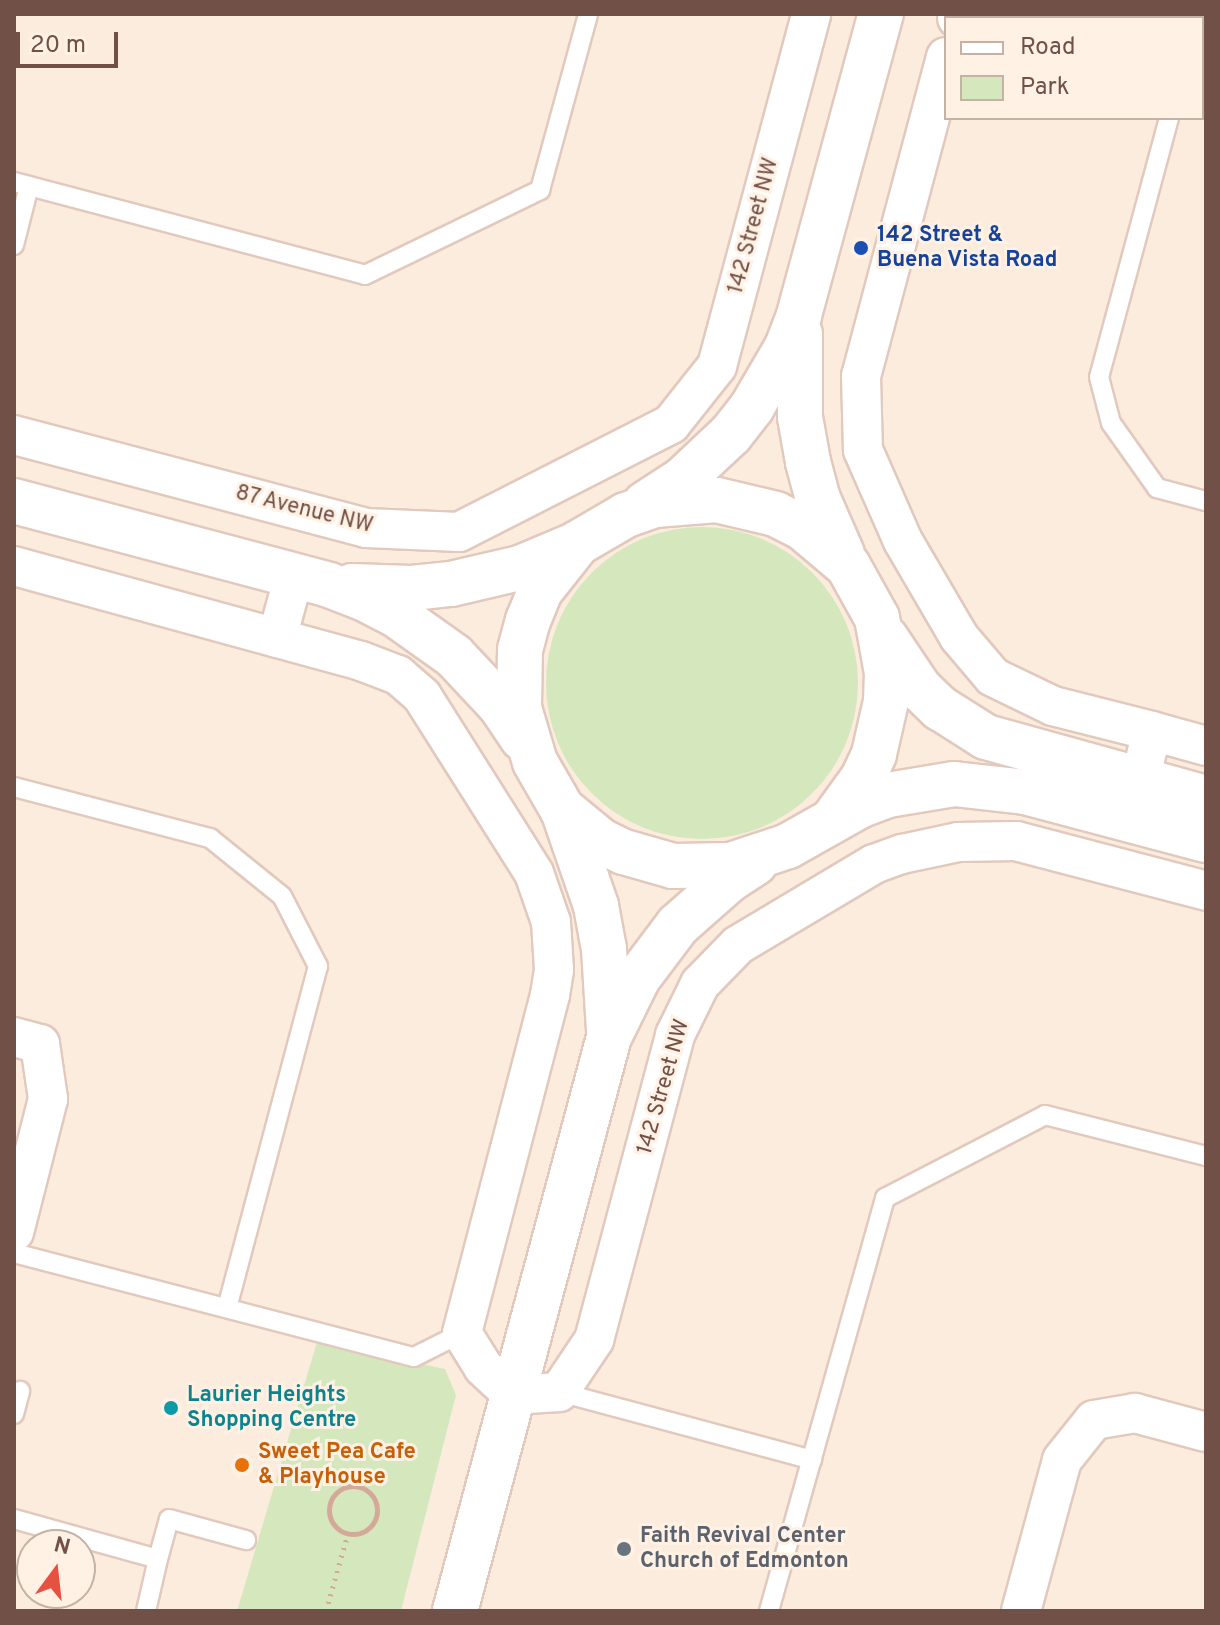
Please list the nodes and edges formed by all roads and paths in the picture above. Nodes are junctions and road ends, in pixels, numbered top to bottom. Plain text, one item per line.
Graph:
1 (588, 14) edge
2 (811, 14) edge
3 (881, 14) edge
4 (944, 65) edge
5 (1168, 120) edge
6 (22, 184) edge
7 (14, 245) edge
8 (808, 280) junction
9 (671, 424) joint
10 (14, 435) edge
11 (14, 501) edge
12 (1206, 501) edge
13 (626, 515) junction
14 (578, 543) junction
15 (14, 566) edge
16 (848, 566) junction
17 (294, 576) junction
18 (877, 618) junction
19 (277, 638) junction
20 (1152, 731) junction
21 (1206, 746) edge
22 (535, 762) junction
23 (1140, 780) junction
24 (14, 787) edge
25 (1206, 798) edge
26 (562, 809) junction
27 (832, 821) junction
28 (1206, 840) edge
29 (788, 846) junction
30 (1206, 891) edge
31 (609, 1037) junction
32 (27, 1041) edge
33 (1206, 1156) edge
34 (14, 1232) edge
35 (14, 1253) edge
36 (227, 1308) junction
37 (462, 1333) junction
38 (20, 1391) dead end
39 (559, 1392) junction
40 (513, 1395) junction
41 (14, 1414) edge
42 (1206, 1432) edge
43 (812, 1460) junction
44 (14, 1519) edge
45 (348, 1533) junction
46 (246, 1540) dead end
47 (158, 1559) junction
48 (146, 1611) edge
49 (326, 1611) edge
50 (455, 1611) edge
51 (769, 1611) edge
52 (1021, 1611) edge

1 - 6 lane
2 - 9 street, 142 Street NW
3 - 8 main road
4 - 20 street
5 - 12 lane
6 - 7 lane
8 - 13 main road
8 - 16 main road
9 - 10 street, 87 Avenue NW
11 - 17 main road
13 - 14 main road
13 - 16 main road
14 - 17 main road
14 - 22 main road
15 - 19 street
16 - 18 main road
17 - 19 street
17 - 22 main road
18 - 23 main road
18 - 27 main road
19 - 37 street
20 - 21 street
20 - 23 street
22 - 26 main road
23 - 25 main road
24 - 36 lane
26 - 29 main road
26 - 31 main road
27 - 28 main road
27 - 29 main road
29 - 31 main road
30 - 39 street, 142 Street NW
31 - 40 main road
32 - 34 street
33 - 43 lane
35 - 36 lane
36 - 37 lane
37 - 40 street
38 - 41 lane
39 - 40 street
39 - 43 lane
40 - 50 main road
42 - 52 street
43 - 51 lane
44 - 47 lane
45 - 45 path
45 - 49 path
46 - 47 lane
47 - 48 lane

